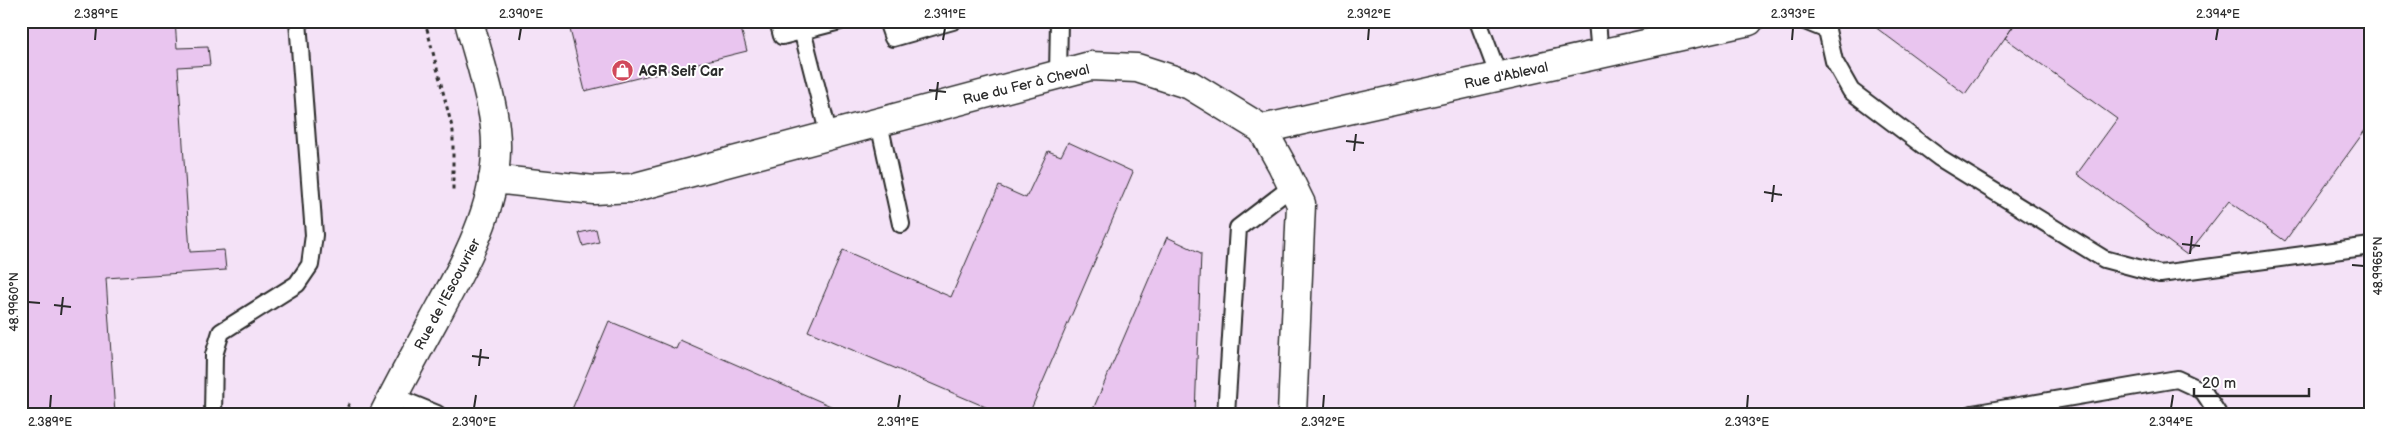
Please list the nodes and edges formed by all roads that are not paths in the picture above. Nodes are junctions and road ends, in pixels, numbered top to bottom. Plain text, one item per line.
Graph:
1 (298, 21) edge
2 (469, 21) edge
3 (778, 21) edge
4 (840, 21) edge
5 (887, 21) edge
6 (953, 21) edge
7 (1059, 21) edge
8 (1478, 21) edge
9 (1597, 21) edge
10 (1749, 21) edge
11 (1805, 21) edge
12 (1828, 26) edge
13 (802, 30) junction
14 (1600, 55) junction
15 (1058, 74) junction
16 (1499, 77) junction
17 (879, 122) junction
18 (1262, 130) junction
19 (829, 136) junction
20 (493, 180) junction
21 (1293, 186) junction
22 (901, 224) dead end
23 (2371, 246) edge
24 (388, 405) edge
25 (213, 414) edge
26 (437, 414) edge
27 (1226, 414) edge
28 (1292, 414) edge
29 (1972, 414) edge
30 (2218, 414) edge

1 - 25 lane
2 - 20 street, Rue de l'Escouvrier
3 - 13 lane
4 - 13 lane
5 - 6 lane
7 - 15 lane
8 - 16 lane
9 - 14 lane
10 - 14 street, Rue d'Ableval
11 - 12 lane
12 - 23 lane
13 - 19 lane
14 - 16 street, Rue d'Ableval
15 - 17 street, Rue du Fer à Cheval
15 - 18 street, Rue du Fer à Cheval
16 - 18 street, Rue d'Ableval
17 - 19 street, Rue du Fer à Cheval
17 - 22 lane
18 - 21 street, Rue du Fer à Cheval
19 - 20 street, Rue du Fer à Cheval
20 - 24 street, Rue de l'Escouvrier
21 - 27 lane
21 - 28 street, Rue du Fer à Cheval
24 - 26 lane
29 - 30 lane

